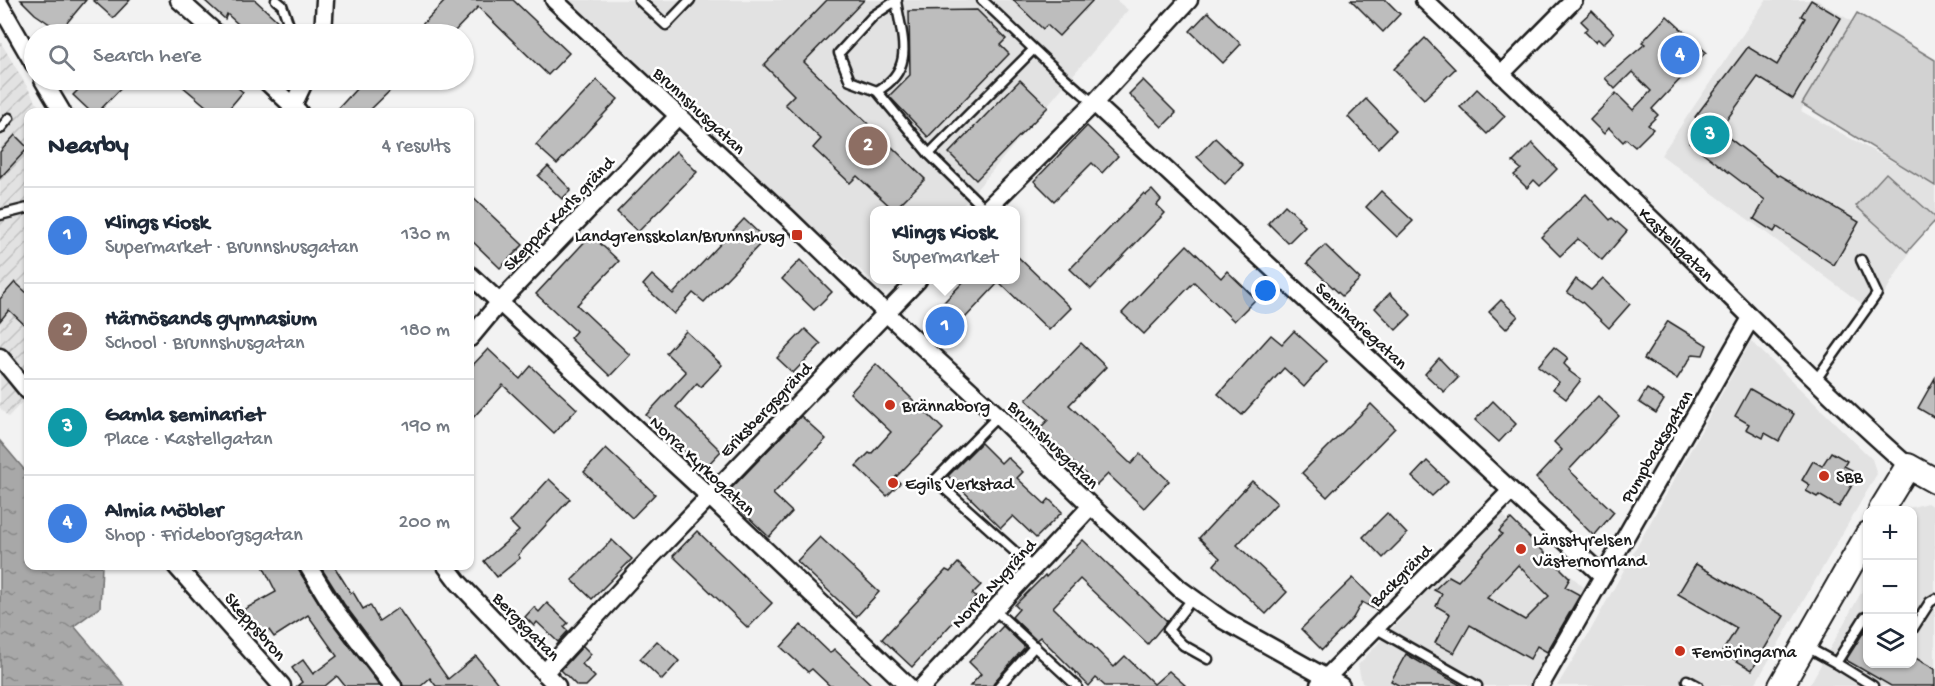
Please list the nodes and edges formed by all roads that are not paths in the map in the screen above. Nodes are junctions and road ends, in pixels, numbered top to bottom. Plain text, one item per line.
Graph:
1 (179, 0) edge
2 (276, 0) edge
3 (325, 0) edge
4 (554, 0) edge
5 (639, 0) edge
6 (690, 0) edge
7 (897, 0) edge
8 (982, 0) edge
9 (1189, 0) edge
10 (1424, 0) edge
11 (1575, 0) edge
12 (0, 5) edge
13 (206, 24) edge
14 (289, 24) edge
15 (323, 24) edge
16 (24, 47) edge
17 (1034, 50) junction
18 (1501, 74) junction
19 (49, 90) edge
20 (274, 90) edge
21 (301, 90) edge
22 (877, 91) junction
23 (1094, 103) junction
24 (60, 108) edge
25 (292, 108) edge
26 (295, 108) edge
27 (678, 116) junction
28 (9, 118) dead end
29 (0, 129) edge
30 (929, 154) junction
31 (982, 206) edge
32 (990, 206) edge
33 (24, 209) edge
34 (0, 215) edge
35 (1862, 260) dead end
36 (474, 279) edge
37 (913, 284) edge
38 (499, 303) junction
39 (885, 312) junction
40 (1752, 318) junction
41 (474, 333) edge
42 (0, 357) edge
43 (1815, 381) junction
44 (24, 385) edge
45 (998, 416) junction
46 (1908, 466) junction
47 (1935, 481) edge
48 (1511, 491) junction
49 (710, 496) junction
50 (1091, 506) junction
51 (1883, 506) edge
52 (1863, 543) edge
53 (1033, 568) junction
54 (180, 570) edge
55 (310, 570) edge
56 (449, 570) edge
57 (1603, 576) junction
58 (1935, 598) edge
59 (1192, 599) junction
60 (993, 611) junction
61 (1863, 619) edge
62 (1917, 622) edge
63 (1375, 628) junction
64 (1804, 645) junction
65 (1035, 646) junction
66 (1208, 659) dead end
67 (1836, 663) junction
68 (544, 673) junction
69 (1687, 680) dead end
70 (1322, 682) edge
71 (282, 686) edge
72 (393, 686) edge
73 (557, 686) edge
74 (908, 686) edge
75 (923, 686) edge
76 (999, 686) edge
77 (1077, 686) edge
78 (1341, 686) edge
79 (1477, 686) edge
80 (1540, 686) edge
81 (1698, 686) edge
82 (1781, 686) edge
83 (1873, 686) edge

1 - 13 street
2 - 14 lane
3 - 15 street
4 - 27 street, Brunnshusgatan
5 - 6 lane
7 - 22 lane
7 - 22 lane
8 - 17 lane
9 - 23 street
10 - 18 street, Kastellgatan
11 - 18 street
12 - 16 street
17 - 23 lane
17 - 30 lane
18 - 40 street, Kastellgatan
19 - 24 street
20 - 25 street
21 - 26 street
22 - 30 lane
23 - 32 street
23 - 48 street, Seminariegatan
27 - 38 street, Skeppar Karls gränd
27 - 39 street, Brunnshusgatan
28 - 29 lane
30 - 31 lane
33 - 34 lane
35 - 43 lane
36 - 38 street, Norra Kyrkogatan
37 - 39 street, Eriksbergsgränd
38 - 41 street, Skeppar Karls gränd
38 - 49 street, Norra Kyrkogatan
39 - 45 street, Brunnshusgatan
39 - 49 street, Eriksbergsgränd
40 - 43 street, Kastellgatan
40 - 57 street, Pumpbacksgatan
42 - 44 street
43 - 46 street, Kastellgatan
45 - 50 street, Brunnshusgatan
45 - 53 lane
46 - 47 main road, Kastellgatan
46 - 51 main road
48 - 57 street, Seminariegatan
48 - 63 street, Backgränd
49 - 68 street, Eriksbergsgränd
49 - 74 street, Norra Kyrkogatan
50 - 53 street, Norra Nygränd
50 - 59 street, Brunnshusgatan
52 - 64 main road
53 - 60 street, Norra Nygränd
54 - 71 street, Skeppsbron
55 - 72 street
56 - 68 street, Bergsgatan
57 - 80 street, Pumpbacksgatan
58 - 62 lane
59 - 66 lane
59 - 70 street, Brunnshusgatan
60 - 65 lane
60 - 75 street, Norra Nygränd
61 - 67 lane
63 - 70 street, Backgränd
63 - 79 lane
64 - 67 lane
64 - 82 main road
65 - 76 lane
65 - 77 lane
67 - 83 lane
68 - 73 street, Bergsgatan
69 - 81 lane
70 - 78 street, Brunnshusgatan

